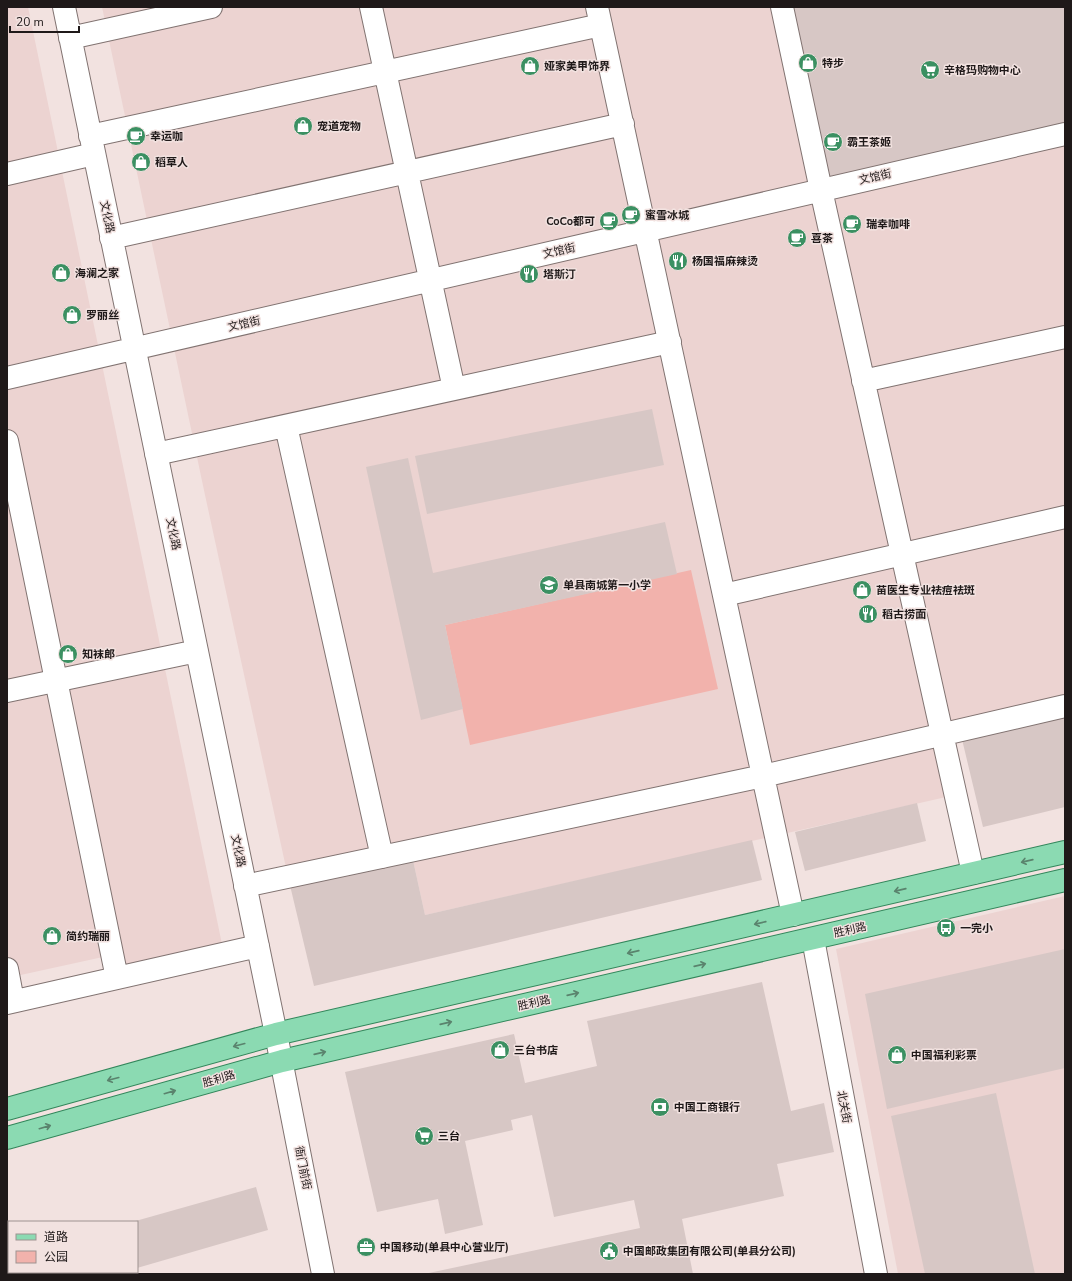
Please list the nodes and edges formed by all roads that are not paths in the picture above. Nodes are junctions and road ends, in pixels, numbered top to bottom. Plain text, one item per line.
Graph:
1 (64, 7) edge
2 (211, 7) edge
3 (371, 7) edge
4 (782, 7) edge
5 (599, 16) edge
6 (70, 38) junction
7 (385, 72) junction
8 (623, 124) junction
9 (1065, 134) edge
10 (92, 145) junction
11 (407, 172) junction
12 (7, 174) edge
13 (821, 190) junction
14 (646, 231) junction
15 (111, 238) junction
16 (431, 280) junction
17 (1065, 337) edge
18 (670, 342) junction
19 (134, 349) junction
20 (7, 378) edge
21 (863, 381) junction
22 (454, 389) junction
23 (286, 426) junction
24 (7, 441) edge
25 (156, 454) junction
26 (1065, 517) edge
27 (902, 554) junction
28 (724, 595) junction
29 (197, 651) junction
30 (56, 681) junction
31 (7, 691) edge
32 (1065, 706) edge
33 (942, 735) junction
34 (763, 776) junction
35 (1065, 852) edge
36 (382, 857) junction
37 (973, 873) junction
38 (1065, 880) edge
39 (246, 886) junction
40 (793, 915) junction
41 (813, 939) junction
42 (258, 946) junction
43 (7, 969) edge
44 (117, 978) junction
45 (10, 1002) edge
46 (276, 1034) junction
47 (282, 1061) junction
48 (7, 1109) edge
49 (7, 1138) edge
50 (323, 1274) edge
51 (876, 1274) edge

1 - 6 street, 文化路
2 - 6 street
3 - 7 street
4 - 13 street
5 - 7 street
5 - 8 street
6 - 10 street, 文化路
7 - 10 street
7 - 11 street
8 - 11 street
8 - 14 street
9 - 13 street, 文馆街
10 - 12 street
10 - 15 street, 文化路
11 - 15 street
11 - 16 street
13 - 14 street, 文馆街
13 - 21 street
14 - 16 street, 文馆街
14 - 18 street
15 - 19 street, 文化路
16 - 19 street, 文馆街
16 - 22 street
17 - 21 street
18 - 22 street
18 - 28 street
19 - 20 street, 文馆街
19 - 25 street, 文化路
21 - 27 street
22 - 23 street
23 - 25 street
23 - 36 street
24 - 30 street
25 - 29 street, 文化路
26 - 27 street
27 - 28 street
27 - 33 street
28 - 34 street
29 - 30 street
29 - 39 street, 文化路
30 - 31 street
30 - 44 street
32 - 33 street
33 - 34 street
33 - 37 street
34 - 36 street
34 - 40 street
35 -> 37 main road
36 - 39 street
37 -> 40 main road
38 - 41 main road, 胜利路
39 - 42 street, 文化路
40 -> 46 main road
47 -> 41 main road, 胜利路
41 - 51 street, 北关街
42 - 44 street
42 - 46 street, 文化路
43 - 45 street
44 - 45 street
46 - 47 street, 文化路
46 -> 48 main road
49 -> 47 main road, 胜利路
47 - 50 street, 衙门前街

